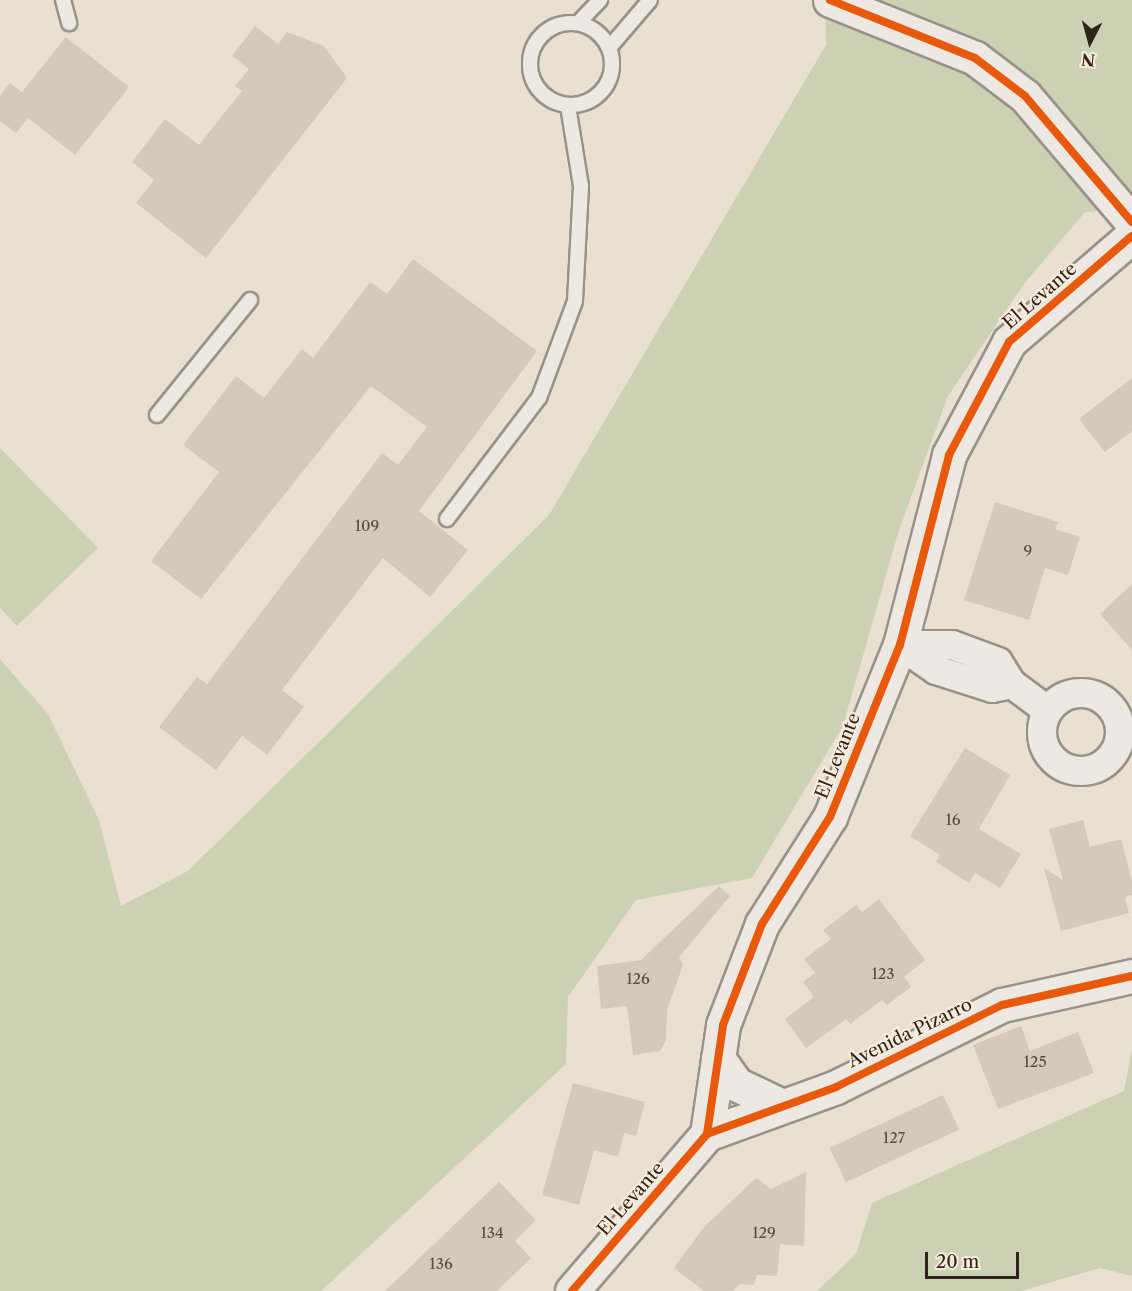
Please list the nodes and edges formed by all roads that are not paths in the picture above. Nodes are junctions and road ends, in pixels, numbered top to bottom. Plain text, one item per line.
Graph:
1 (63, 0) edge
2 (600, 0) edge
3 (650, 0) edge
4 (830, 0) edge
5 (69, 23) dead end
6 (578, 23) junction
7 (609, 48) junction
8 (568, 106) junction
9 (1132, 222) edge
10 (1132, 236) edge
11 (250, 300) dead end
12 (157, 415) dead end
13 (447, 519) dead end
14 (900, 645) junction
15 (1047, 710) dead end
16 (1132, 976) edge
17 (717, 1058) junction
18 (778, 1104) junction
19 (707, 1134) junction
20 (572, 1291) edge

1 - 5 lane
2 - 6 lane
3 - 7 lane
4 - 9 street
6 - 7 lane
6 - 8 lane
7 - 8 lane
8 - 13 lane
10 - 14 street, El Levante
11 - 12 lane
14 - 15 street
14 - 17 street, El Levante
16 - 18 street, Avenida Pizarro
17 - 18 street
17 - 19 street, El Levante
18 - 19 street, Avenida Pizarro
19 - 20 street, El Levante

